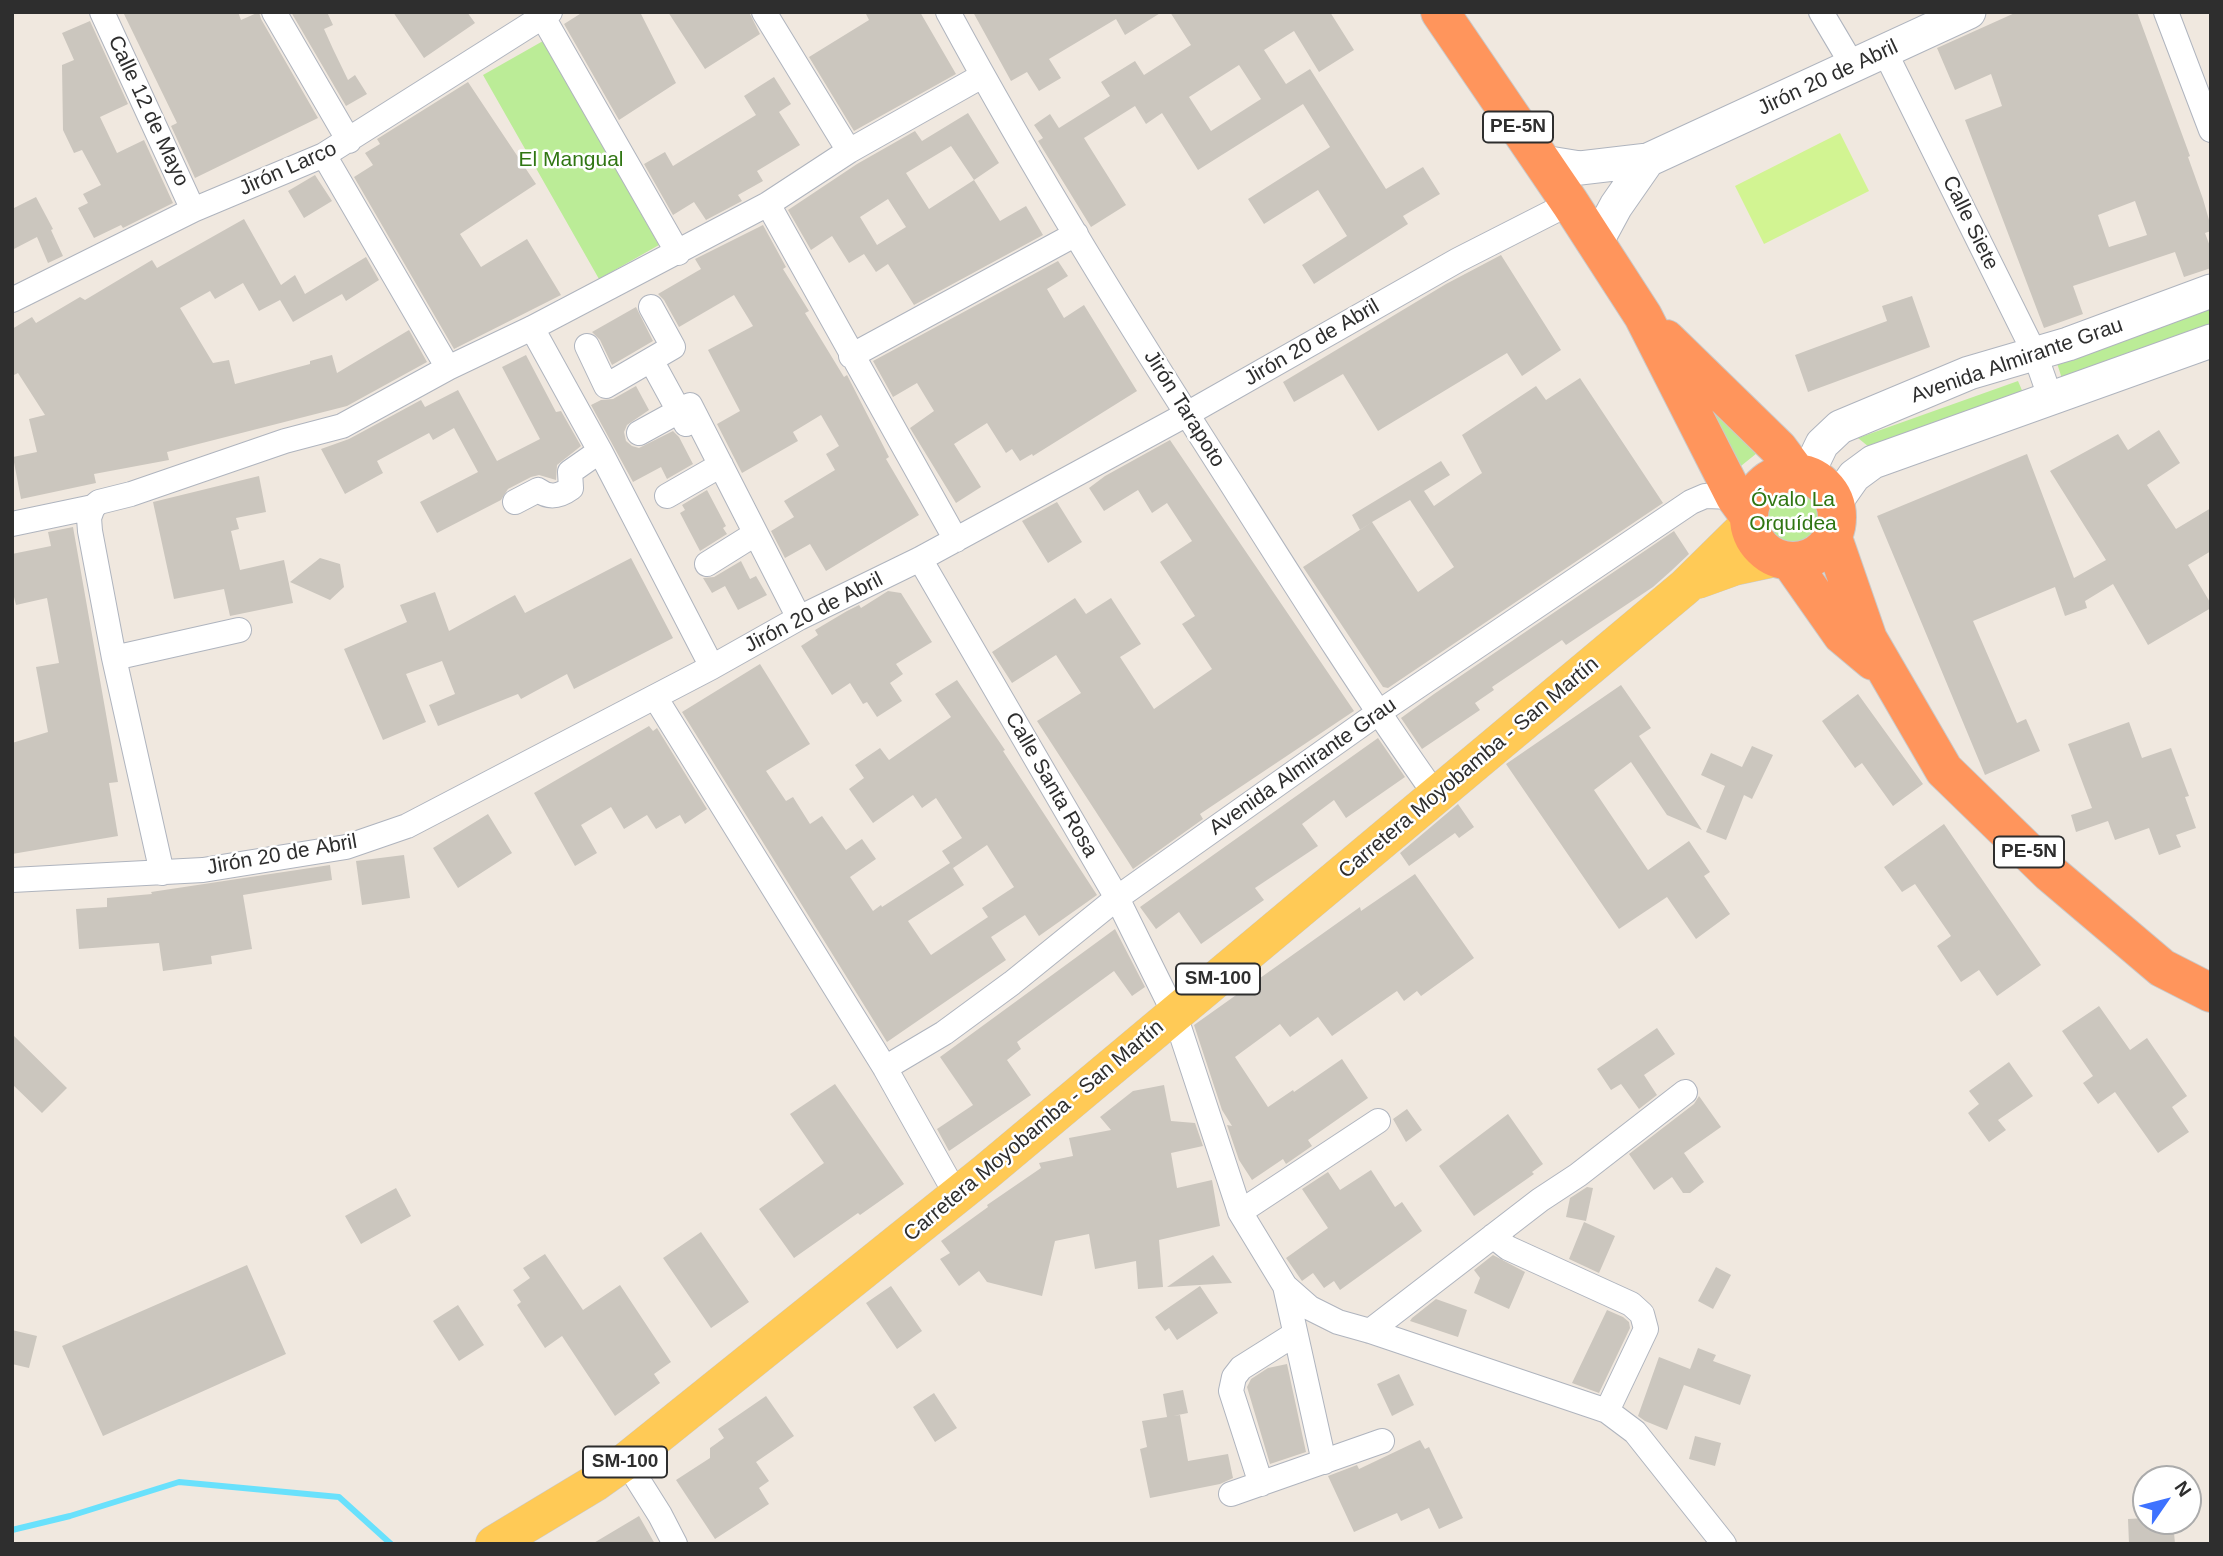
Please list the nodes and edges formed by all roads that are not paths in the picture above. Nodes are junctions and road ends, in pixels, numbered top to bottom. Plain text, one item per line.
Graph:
1 (102, 12) edge
2 (274, 12) edge
3 (764, 12) edge
4 (948, 12) edge
5 (1440, 12) edge
6 (1821, 12) edge
7 (1969, 12) edge
8 (2166, 12) edge
9 (545, 14) edge
10 (1885, 52) junction
11 (1853, 66) junction
12 (982, 76) junction
13 (2211, 130) edge
14 (349, 141) junction
15 (849, 151) junction
16 (324, 155) junction
17 (1648, 160) junction
18 (1542, 163) junction
19 (1570, 203) junction
20 (768, 204) junction
21 (193, 210) junction
22 (1076, 234) junction
23 (1596, 243) junction
24 (678, 253) junction
25 (2211, 291) edge
26 (12, 300) edge
27 (651, 307) dead end
28 (1643, 316) junction
29 (532, 328) junction
30 (2211, 341) edge
31 (587, 346) dead end
32 (2035, 354) junction
33 (851, 356) junction
34 (652, 360) junction
35 (448, 368) junction
36 (2050, 397) junction
37 (685, 408) junction
38 (1186, 414) junction
39 (639, 433) dead end
40 (600, 451) junction
41 (716, 468) junction
42 (1801, 473) junction
43 (667, 496) dead end
44 (516, 502) dead end
45 (93, 507) junction
46 (1744, 513) junction
47 (1834, 520) junction
48 (12, 524) edge
49 (751, 536) junction
50 (956, 540) junction
51 (920, 559) junction
52 (1783, 560) junction
53 (706, 564) dead end
54 (761, 578) dead end
55 (1685, 587) junction
56 (799, 618) junction
57 (239, 630) dead end
58 (114, 657) junction
59 (712, 667) junction
60 (1886, 672) junction
61 (655, 697) junction
62 (1378, 713) junction
63 (1437, 797) junction
64 (162, 873) junction
65 (12, 880) edge
66 (1117, 898) junction
67 (2211, 993) edge
68 (1175, 1015) junction
69 (885, 1068) junction
70 (1685, 1092) dead end
71 (1378, 1121) dead end
72 (957, 1196) junction
73 (1240, 1212) junction
74 (1493, 1236) junction
75 (1285, 1286) junction
76 (1370, 1331) junction
77 (1295, 1334) junction
78 (1607, 1411) junction
79 (1382, 1441) dead end
80 (626, 1461) junction
81 (1324, 1462) junction
82 (1261, 1484) junction
83 (1231, 1494) dead end
84 (494, 1544) edge
85 (675, 1544) edge
86 (1724, 1544) edge

1 - 21 street, Calle 12 de Mayo
2 - 14 street
3 - 15 street
4 - 12 street, Jirón Tarapoto
5 - 18 highway, PE-5N
6 - 11 street
7 - 10 main road, Jirón 20 de Abril
8 - 13 street
9 - 14 street, Jirón Larco
9 - 24 street
10 - 11 main road, Jirón 20 de Abril
10 - 32 street, Calle Siete
11 - 17 main road, Jirón 20 de Abril
12 - 15 street
12 - 22 street, Jirón Tarapoto
14 - 16 street, Jirón Larco
15 - 20 street
16 - 21 street, Jirón Larco
16 - 35 street
17 - 18 main road
17 - 23 main road
18 - 19 highway, PE-5N
19 - 23 highway, PE-5N
19 - 38 street, Jirón 20 de Abril
20 - 24 street
20 - 33 street
21 - 26 street, Jirón Larco
22 - 33 street
22 - 38 street, Jirón Tarapoto
23 - 28 highway, PE-5N
24 - 29 street
25 - 32 main road, Avenida Almirante Grau
27 - 34 street
28 - 42 highway, PE-5N
28 - 46 highway, PE-5N
29 - 35 street
29 - 40 street
30 - 36 main road, Avenida Almirante Grau
31 - 34 street
32 - 36 street, Calle Siete
32 - 42 main road, Avenida Almirante Grau
33 - 50 street
34 - 37 street
35 - 45 street
36 - 47 main road, Avenida Almirante Grau
37 - 39 street
37 - 41 street
38 - 50 street, Jirón 20 de Abril
38 - 62 street, Jirón Tarapoto
40 - 44 street
40 - 59 street
41 - 43 street
41 - 49 street
42 - 46 highway
42 - 47 highway, PE-5N
45 - 48 street
45 - 58 street
46 - 52 highway, PE-5N
46 - 55 main road, Carretera Moyobamba - San Martín / SM-100
46 - 62 street, Avenida Almirante Grau
47 - 52 highway
47 - 60 highway, PE-5N
49 - 53 street
49 - 54 street
49 - 56 street
50 - 51 street, Jirón 20 de Abril
51 - 56 street, Jirón 20 de Abril
51 - 66 street, Calle Santa Rosa
52 - 55 main road, Carretera Moyobamba - San Martín / SM-100
52 - 60 highway, PE-5N
55 - 63 main road, Carretera Moyobamba - San Martín / SM-100
56 - 59 street, Jirón 20 de Abril
57 - 58 street
58 - 64 street
59 - 61 street, Jirón 20 de Abril
60 - 67 highway, PE-5N
61 - 64 street, Jirón 20 de Abril
61 - 69 street
62 - 63 street, Jirón Tarapoto
62 - 66 street, Avenida Almirante Grau
63 - 68 main road, Carretera Moyobamba - San Martín / SM-100
64 - 65 street, Jirón 20 de Abril
66 - 68 street, Calle Santa Rosa
66 - 69 street, Avenida Almirante Grau
68 - 72 main road, Carretera Moyobamba - San Martín / SM-100
68 - 73 street, Calle Santa Rosa
69 - 72 street
70 - 74 street
71 - 73 street
72 - 80 main road, Carretera Moyobamba - San Martín / SM-100
73 - 75 street, Calle Santa Rosa
74 - 76 street
74 - 78 street
75 - 76 street
75 - 77 street
76 - 78 street
77 - 81 street
77 - 82 street
78 - 86 street
79 - 81 street
80 - 84 main road, Carretera Moyobamba - San Martín / SM-100
80 - 85 street
81 - 82 street
82 - 83 street

